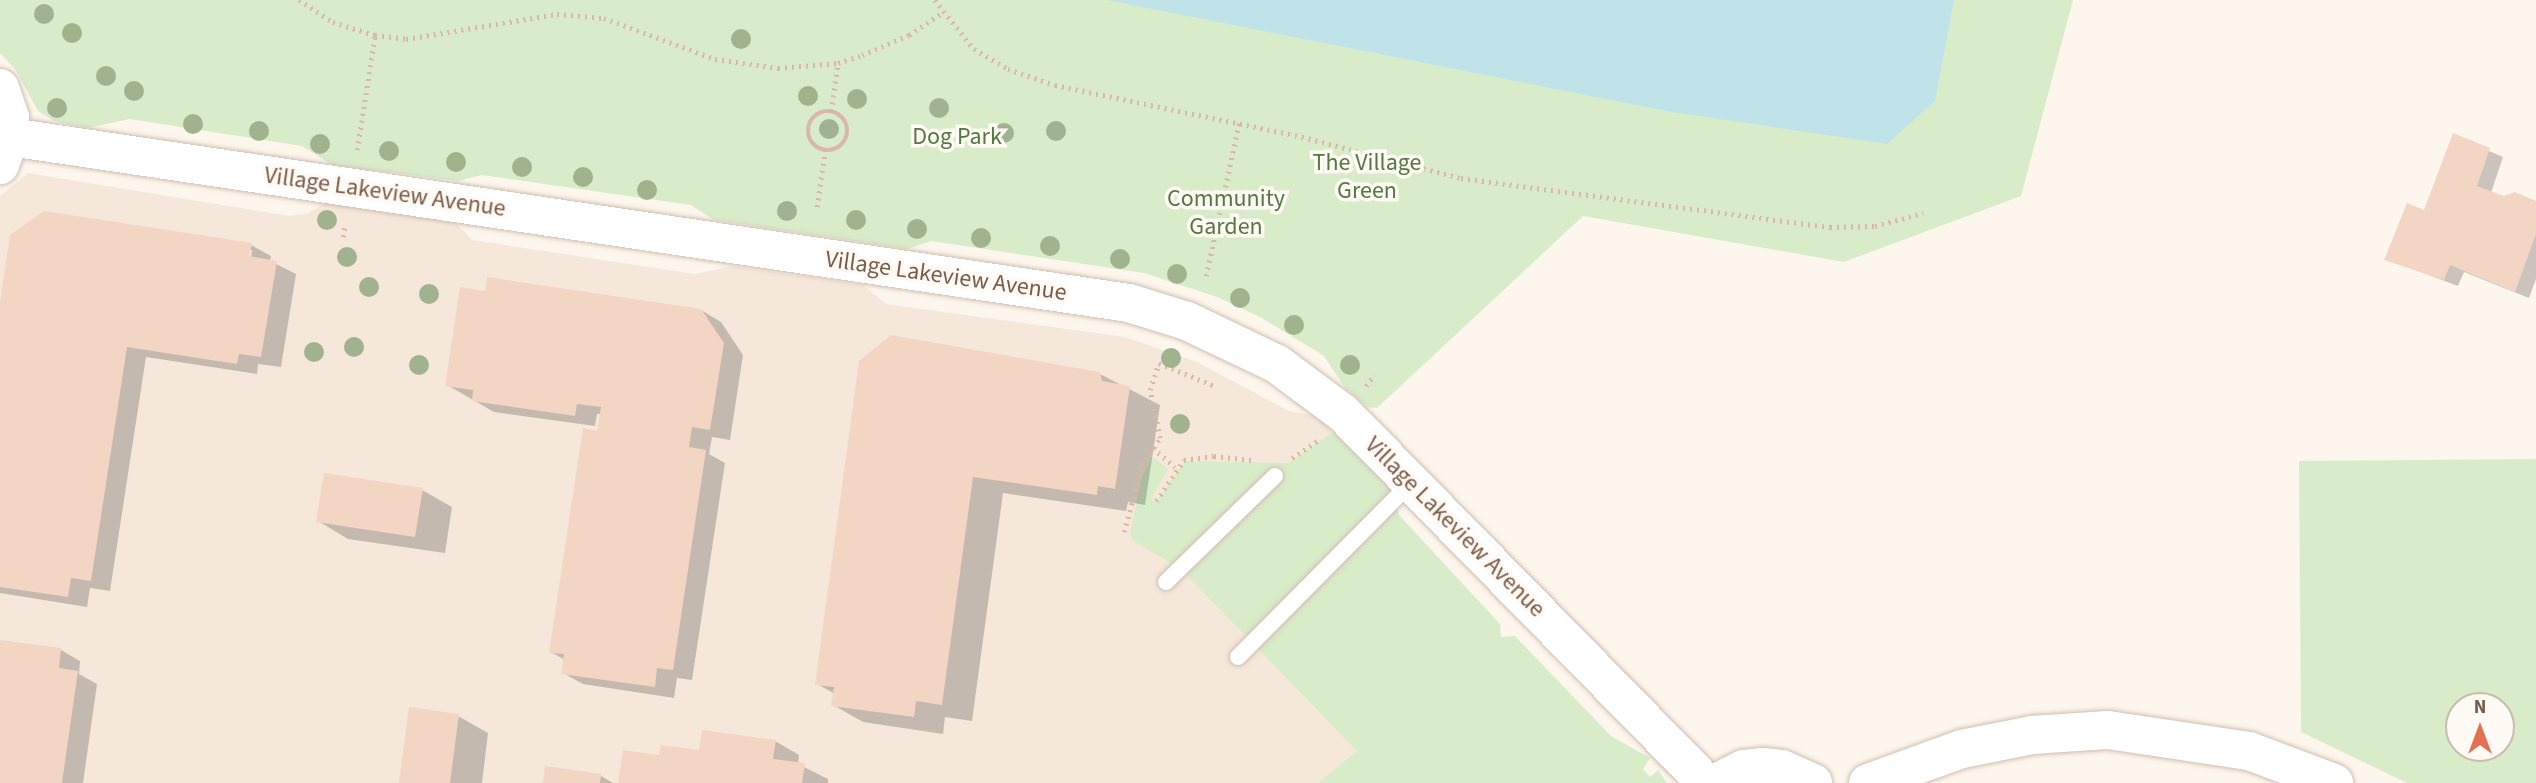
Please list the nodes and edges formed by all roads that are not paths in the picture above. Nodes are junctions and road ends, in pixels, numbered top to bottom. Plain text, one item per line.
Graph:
1 (0, 88) edge
2 (5, 151) edge
3 (1275, 475) dead end
4 (1412, 482) junction
5 (1166, 582) dead end
6 (1238, 657) dead end
7 (1706, 783) edge
8 (1716, 783) edge
9 (1812, 783) edge
10 (1868, 783) edge
11 (2334, 783) edge

1 - 2 street
2 - 4 street, Village Lakeview Avenue
3 - 5 lane
4 - 6 lane
4 - 7 street, Village Lakeview Avenue
8 - 9 street
10 - 11 street

